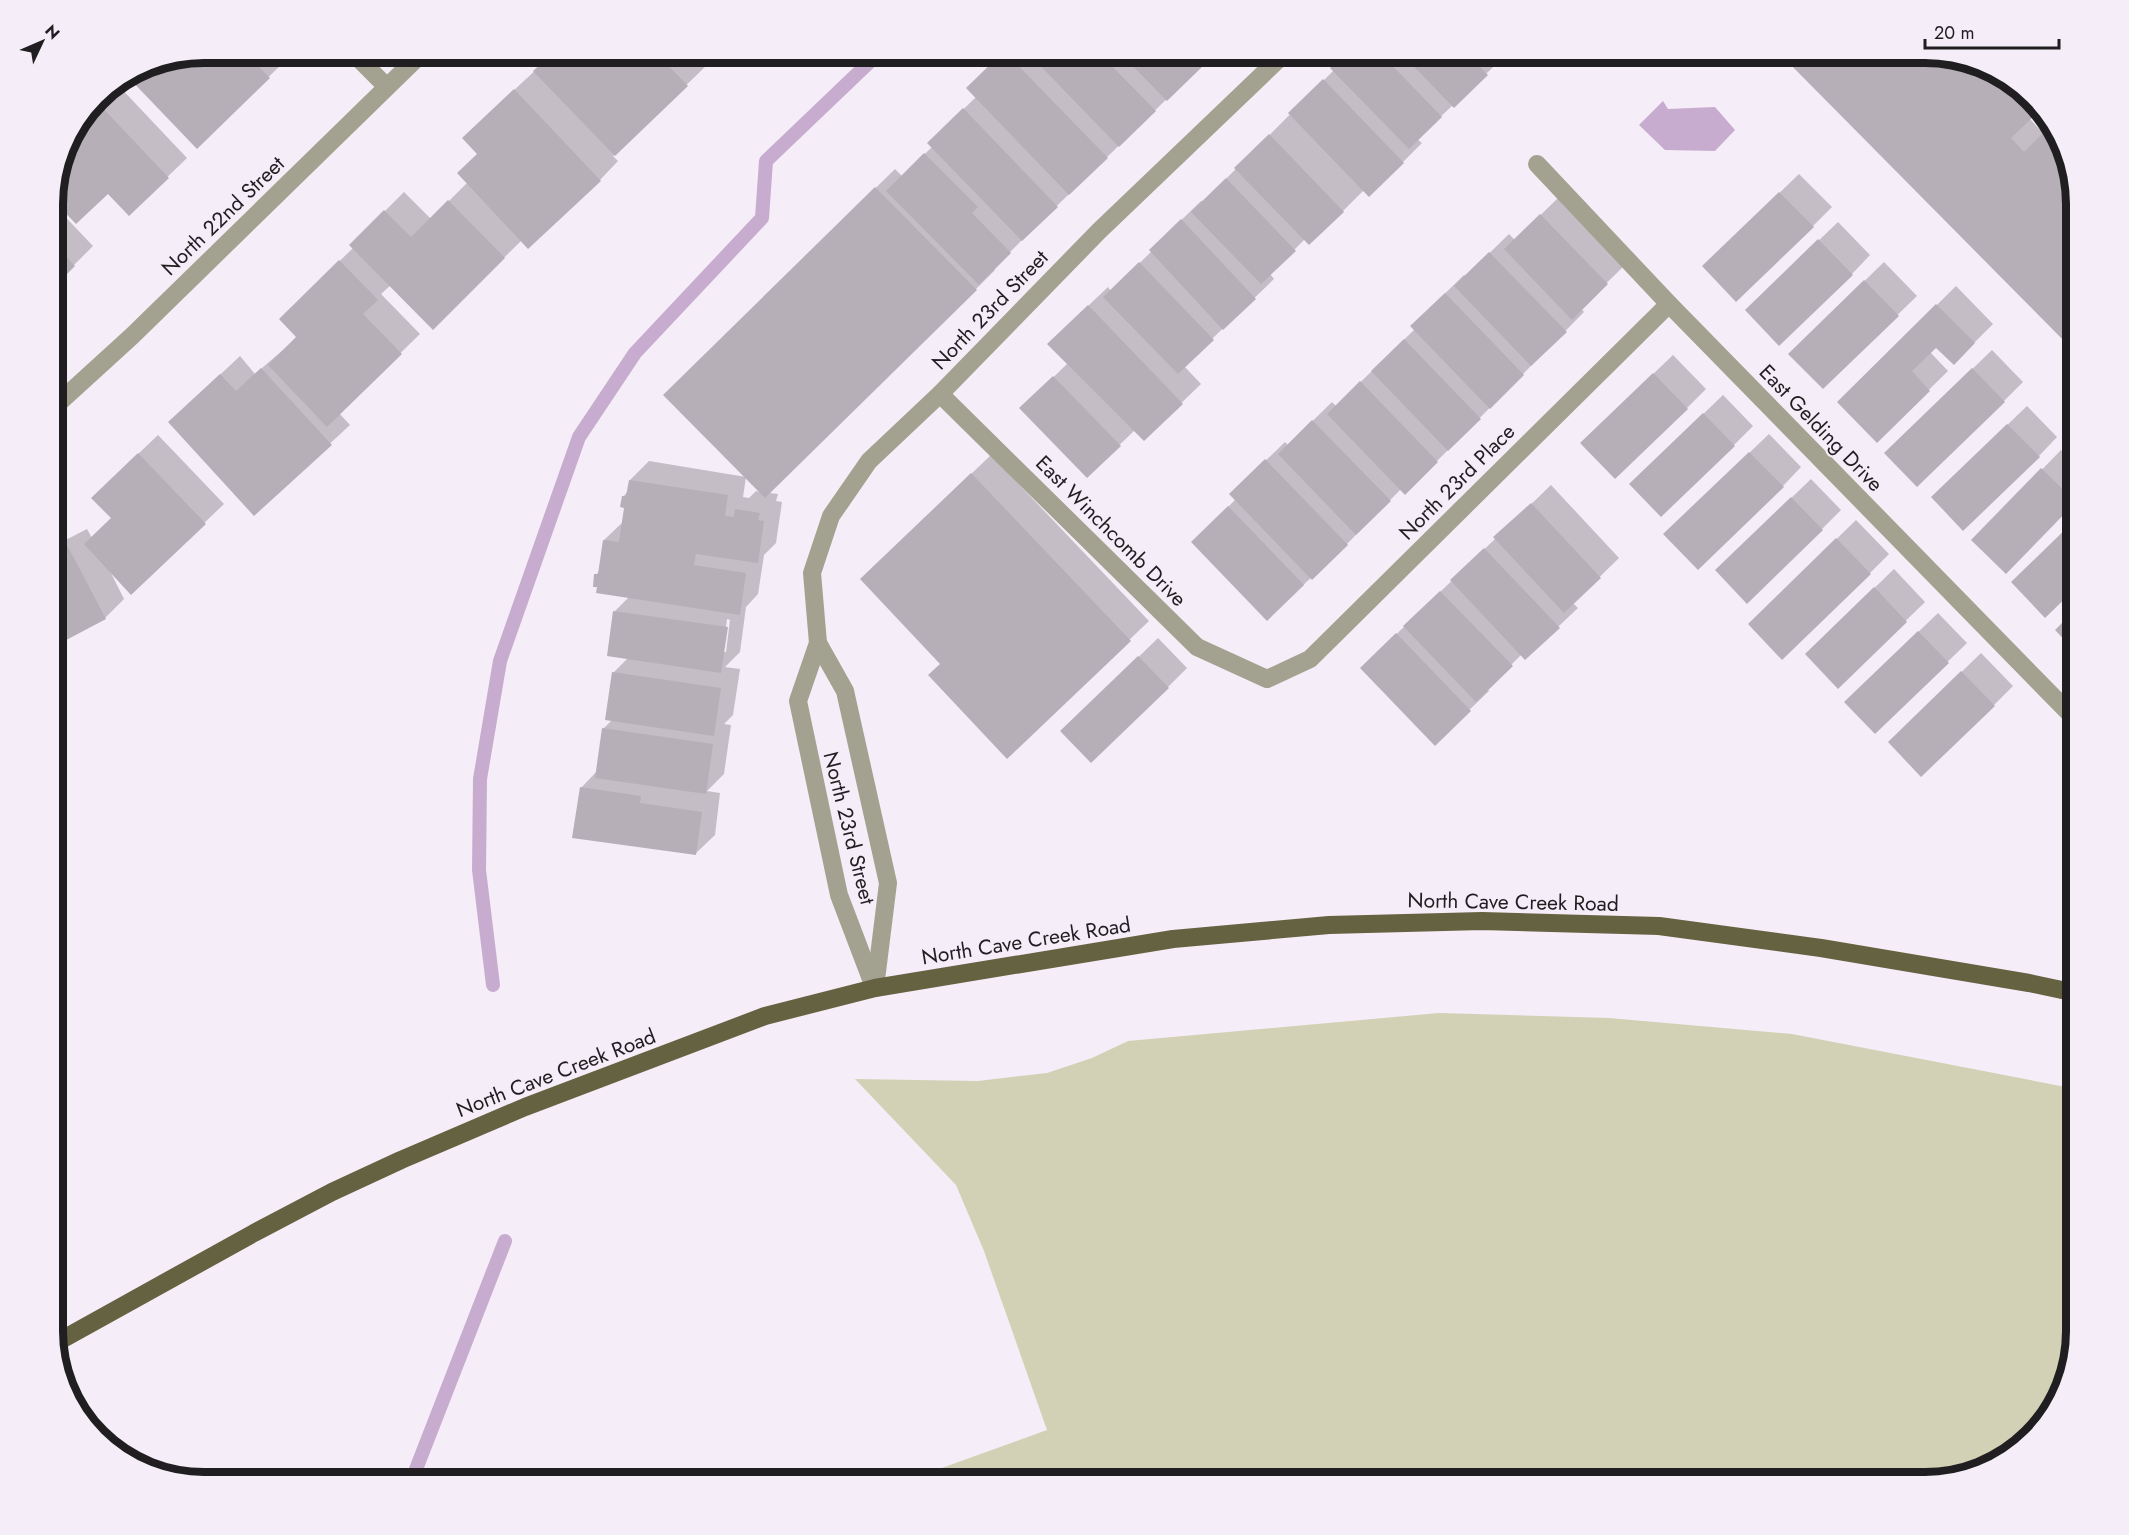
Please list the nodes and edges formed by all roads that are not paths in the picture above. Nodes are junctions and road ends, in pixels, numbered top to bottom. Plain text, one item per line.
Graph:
1 (364, 63) edge
2 (411, 63) edge
3 (1274, 63) edge
4 (387, 87) junction
5 (1537, 164) dead end
6 (1669, 304) junction
7 (940, 394) junction
8 (63, 399) edge
9 (818, 643) junction
10 (1267, 679) joint
11 (2066, 710) edge
12 (875, 988) junction
13 (2066, 991) edge
14 (63, 1339) edge

1 - 4 street
2 - 4 street, North 22nd Street
3 - 7 street, North 23rd Street
4 - 8 street, North 22nd Street
5 - 6 street, East Gelding Drive
6 - 10 street, North 23rd Place
6 - 11 street, East Gelding Drive
7 - 9 street, North 23rd Street
7 - 10 street, East Winchcomb Drive
9 - 12 street, North 23rd Street
9 - 12 street, North 23rd Street
12 - 13 main road, North Cave Creek Road
12 - 14 main road, North Cave Creek Road

